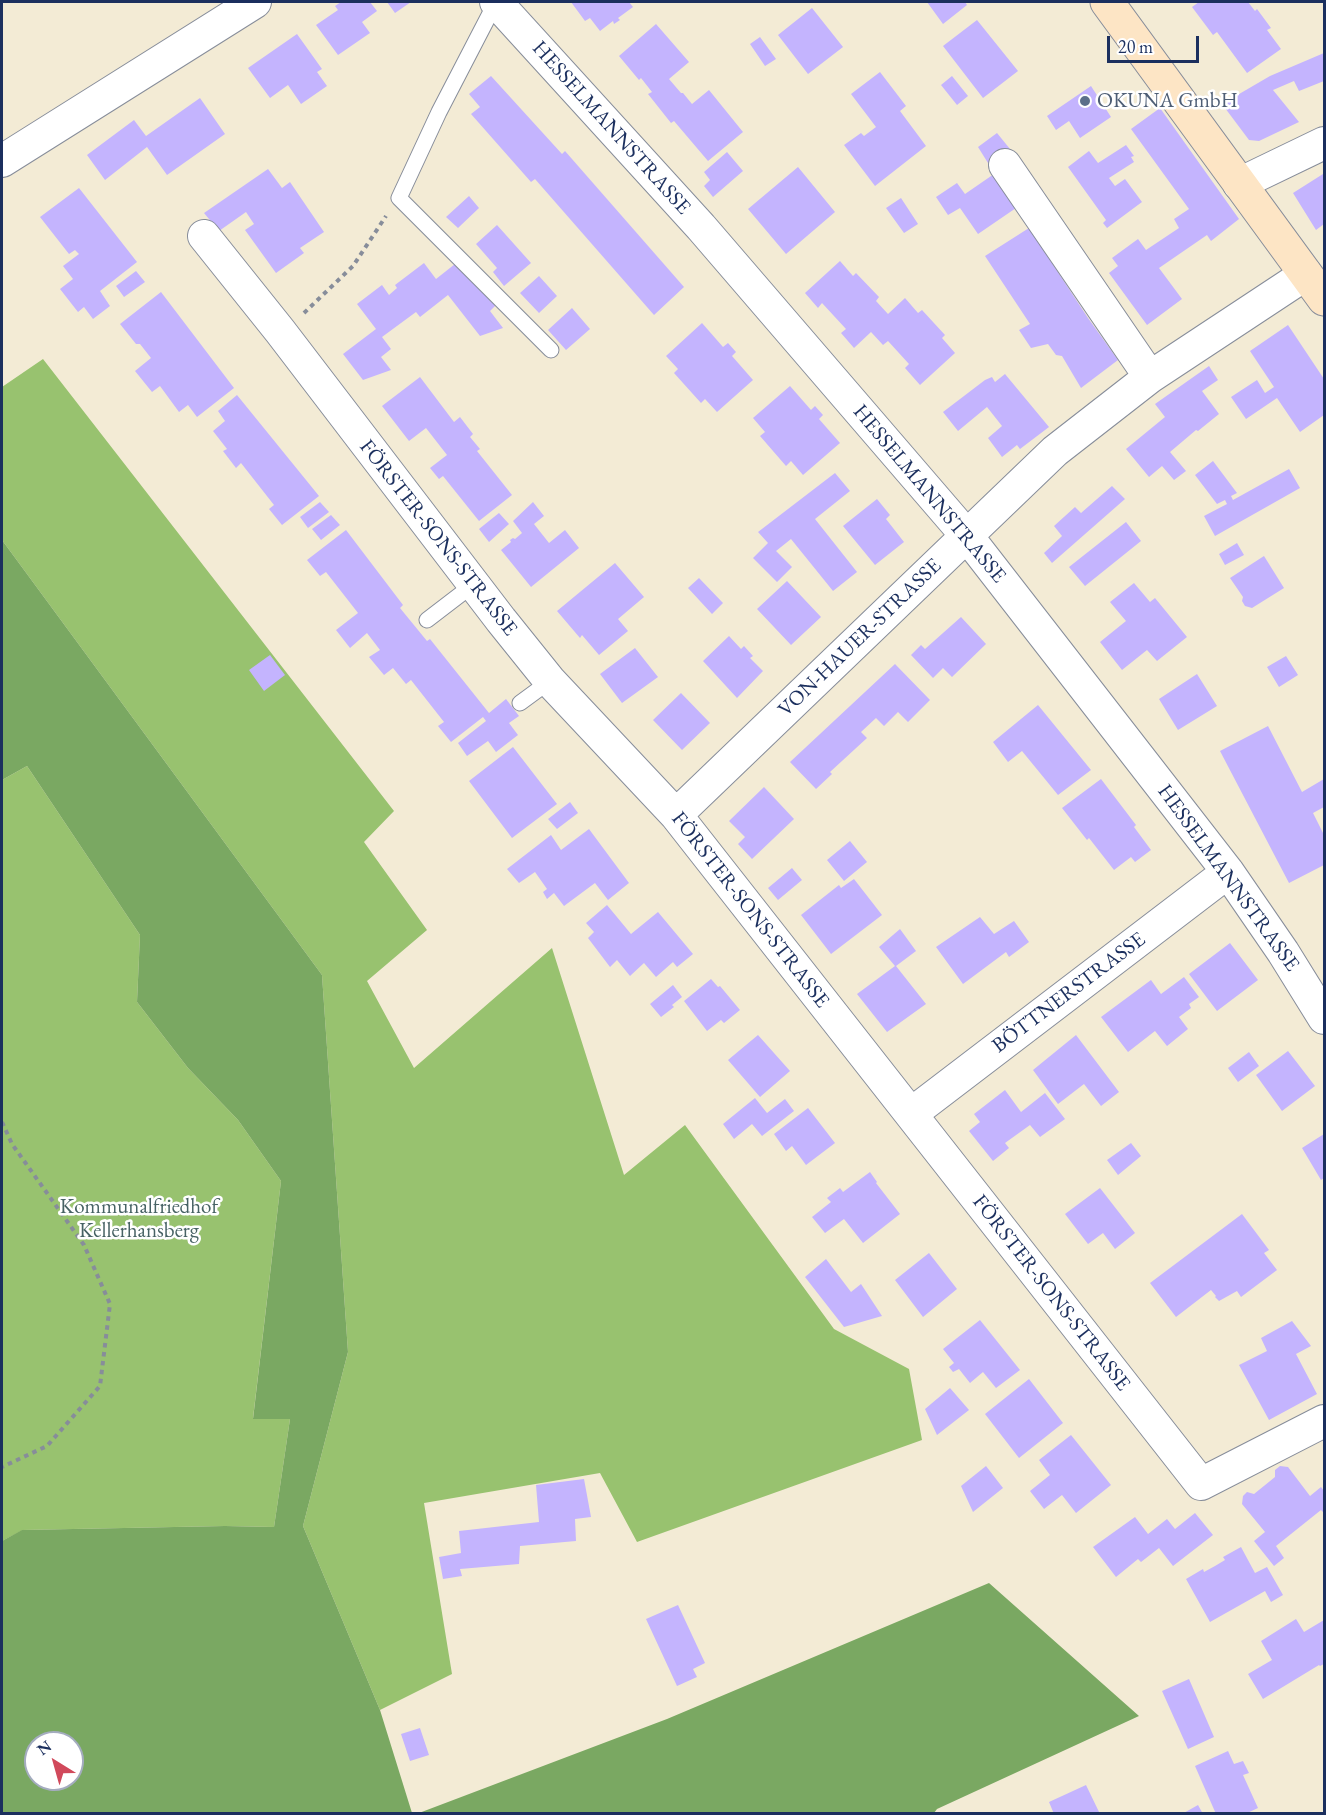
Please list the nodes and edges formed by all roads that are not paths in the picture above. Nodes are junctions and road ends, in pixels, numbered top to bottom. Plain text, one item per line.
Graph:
1 (255, 2) edge
2 (496, 2) edge
3 (1107, 2) edge
4 (1324, 143) edge
5 (2, 161) edge
6 (1005, 165) dead end
7 (1239, 184) junction
8 (204, 236) dead end
9 (1315, 287) edge
10 (551, 350) dead end
11 (1150, 377) junction
12 (967, 536) junction
13 (474, 584) junction
14 (428, 620) dead end
15 (550, 681) junction
16 (520, 703) dead end
17 (676, 815) junction
18 (1228, 872) junction
19 (1324, 1018) edge
20 (910, 1114) junction
21 (1324, 1421) edge

1 - 5 street
2 - 10 lane
2 - 12 street, HESSELMANNSTRASSE
3 - 7 main road
4 - 7 street
6 - 11 street
7 - 9 main road
8 - 13 street, FÖRSTER-SONS-STRASSE
9 - 11 street, VON-HAUER-STRASSE
11 - 12 street, VON-HAUER-STRASSE
12 - 17 street, VON-HAUER-STRASSE
12 - 18 street, HESSELMANNSTRASSE
13 - 14 lane
13 - 15 street, FÖRSTER-SONS-STRASSE
15 - 16 lane
15 - 17 street, FÖRSTER-SONS-STRASSE
17 - 20 street, FÖRSTER-SONS-STRASSE
18 - 19 street, HESSELMANNSTRASSE
18 - 20 street, BÖTTNERSTRASSE
20 - 21 street, FÖRSTER-SONS-STRASSE

